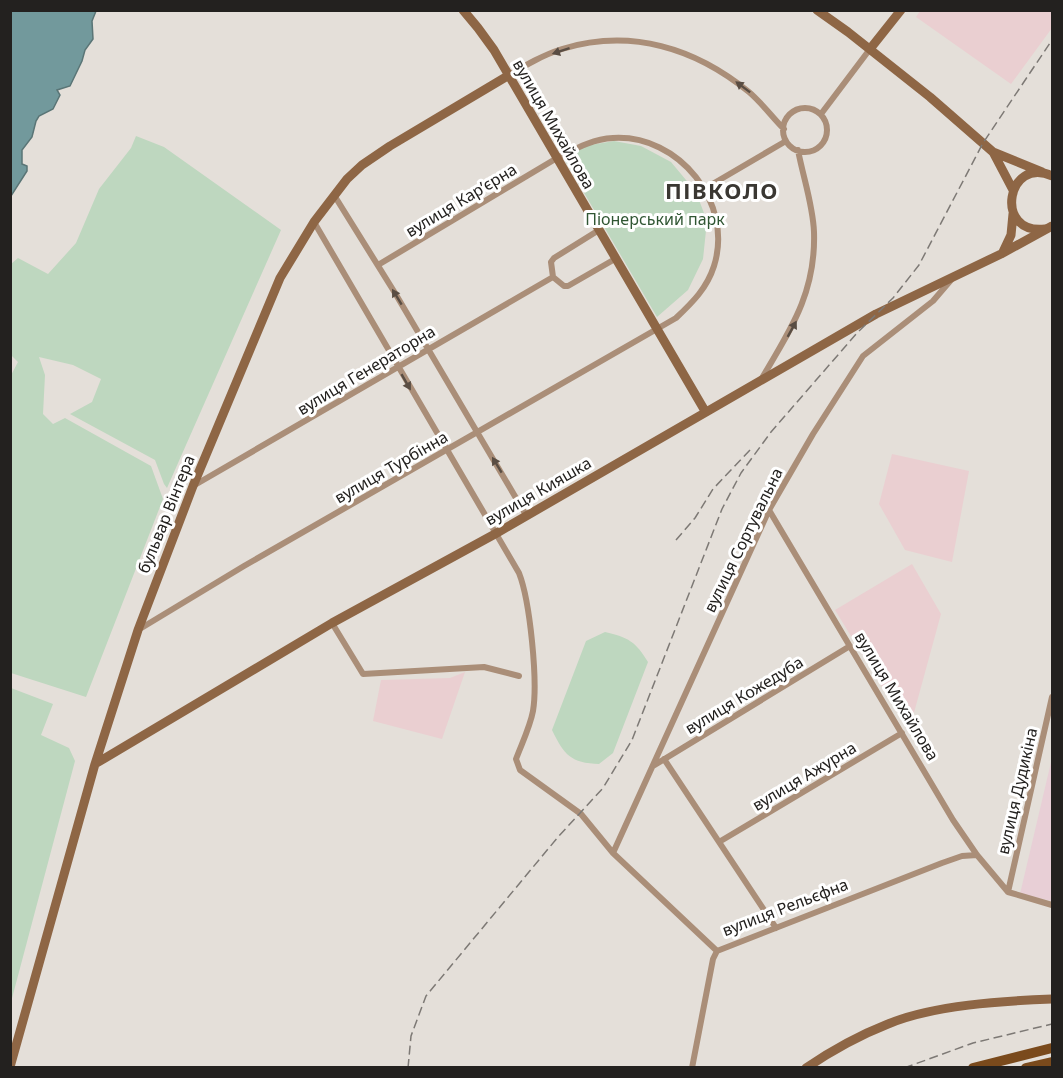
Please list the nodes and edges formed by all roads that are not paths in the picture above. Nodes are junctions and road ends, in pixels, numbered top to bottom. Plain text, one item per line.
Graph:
1 (463, 10) edge
2 (818, 10) edge
3 (901, 10) edge
4 (870, 49) junction
5 (508, 75) junction
6 (821, 114) junction
7 (784, 129) junction
8 (786, 141) junction
9 (798, 150) junction
10 (993, 152) junction
11 (557, 158) junction
12 (1049, 174) edge
13 (704, 189) junction
14 (1013, 190) junction
15 (334, 195) junction
16 (1013, 213) junction
17 (314, 222) junction
18 (1050, 228) edge
19 (599, 230) junction
20 (1001, 254) junction
21 (615, 259) junction
22 (378, 265) junction
23 (553, 277) junction
24 (953, 277) junction
25 (658, 330) junction
26 (427, 348) junction
27 (397, 366) junction
28 (762, 379) junction
29 (705, 411) junction
30 (478, 433) junction
31 (447, 451) junction
32 (193, 486) junction
33 (769, 510) junction
34 (526, 515) junction
35 (495, 534) junction
36 (332, 623) junction
37 (138, 630) junction
38 (850, 646) junction
39 (519, 676) dead end
40 (1053, 697) edge
41 (1045, 728) junction
42 (1053, 730) edge
43 (902, 733) junction
44 (664, 759) junction
45 (95, 764) junction
46 (653, 766) junction
47 (719, 842) junction
48 (613, 854) junction
49 (977, 855) junction
50 (1008, 892) junction
51 (1053, 905) edge
52 (776, 928) junction
53 (717, 951) junction
54 (1053, 999) edge
55 (1053, 1048) edge
56 (1052, 1062) edge
57 (10, 1067) edge
58 (692, 1068) edge
59 (806, 1068) edge
60 (973, 1068) edge
61 (1026, 1068) edge

1 - 5 street, вулиця Михайлова
2 - 4 street
3 - 4 street
4 - 6 street
4 - 10 street
7 -> 5 street
5 - 11 street, вулиця Михайлова
5 - 15 street, бульвар Вінтера
6 - 7 street
6 - 9 street
7 - 8 street
8 - 9 street
8 - 13 street
28 -> 9 street
10 - 12 street
10 - 14 street
11 - 13 street, вулиця Кар’єрна
11 - 19 street, вулиця Михайлова
11 - 22 street, вулиця Кар’єрна
12 - 14 street
13 - 25 street, вулиця Турбінна
14 - 16 street
15 - 17 street, бульвар Вінтера
15 - 22 street
16 - 18 street
16 - 20 street
17 - 27 street
17 - 32 street, бульвар Вінтера
18 - 20 street, вулиця Кияшка
19 - 21 street, вулиця Михайлова
19 - 23 street
20 - 24 street, вулиця Кияшка
21 - 23 street
21 - 25 street, вулиця Михайлова
26 -> 22 street
23 - 26 street, вулиця Генераторна
24 - 28 street, вулиця Кияшка
24 - 33 street, вулиця Сортувальна
25 - 29 street, вулиця Михайлова
25 - 30 street, вулиця Турбінна
26 - 27 street, вулиця Генераторна
26 - 30 street
27 -> 31 street
27 - 32 street, вулиця Генераторна
28 - 29 street, вулиця Кияшка
29 - 34 street, вулиця Кияшка
30 - 31 street, вулиця Турбінна
34 -> 30 street
31 - 35 street
31 - 37 street, вулиця Турбінна
32 - 37 street, бульвар Вінтера
33 - 38 street, вулиця Михайлова
33 - 46 street, вулиця Сортувальна
34 - 35 street, вулиця Кияшка
35 - 36 street, вулиця Кияшка
35 - 48 street
36 - 39 street
36 - 45 street, вулиця Кияшка
37 - 45 street, бульвар Вінтера
38 - 43 street, вулиця Михайлова
38 - 44 street, вулиця Кожедуба
40 - 41 street, вулиця Дудикіна
41 - 42 street
41 - 50 street, вулиця Дудикіна
43 - 47 street, вулиця Ажурна
43 - 49 street, вулиця Михайлова
44 - 46 street, вулиця Кожедуба
44 - 47 street
45 - 57 street, бульвар Вінтера
46 - 48 street, вулиця Сортувальна
47 - 52 street
48 - 53 street
49 - 50 street, вулиця Михайлова
49 - 52 street, вулиця Рельєфна
50 - 51 street
52 - 53 street, вулиця Рельєфна
53 - 58 street, вулиця Рельєфна
54 - 59 street
55 - 60 main road
56 - 61 main road

